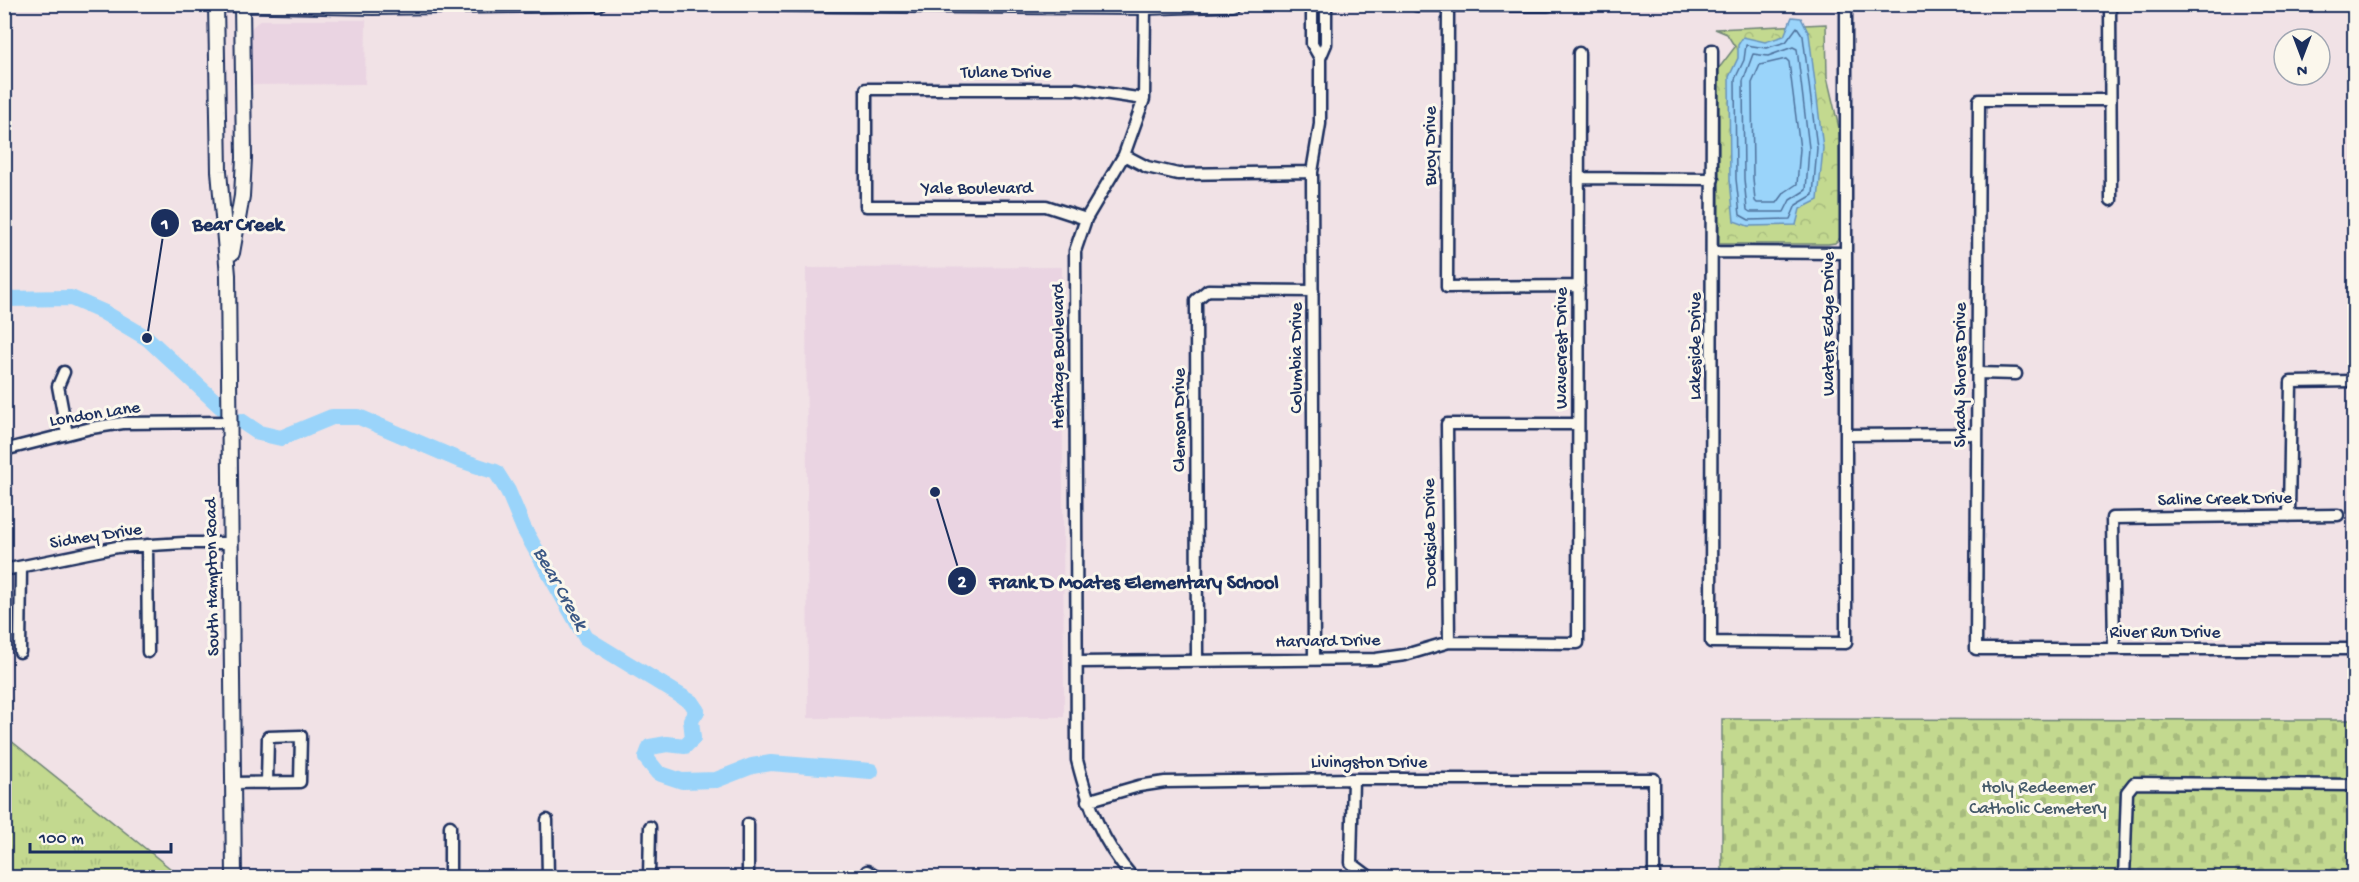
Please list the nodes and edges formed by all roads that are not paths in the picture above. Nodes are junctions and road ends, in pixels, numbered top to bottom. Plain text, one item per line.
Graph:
1 (218, 4) edge
2 (597, 4) edge
3 (780, 4) edge
4 (1232, 4) edge
5 (1312, 4) edge
6 (1326, 4) edge
7 (1417, 4) edge
8 (1548, 4) edge
9 (1846, 4) edge
10 (2110, 4) edge
11 (242, 5) edge
12 (517, 5) edge
13 (989, 5) edge
14 (1006, 5) edge
15 (1448, 5) edge
16 (1496, 5) edge
17 (1145, 7) junction
18 (1712, 50) dead end
19 (1579, 54) dead end
20 (1320, 58) junction
21 (1144, 99) junction
22 (2110, 100) junction
23 (1124, 155) junction
24 (1312, 172) junction
25 (1579, 178) junction
26 (1713, 179) junction
27 (2111, 200) dead end
28 (866, 206) joint
29 (1086, 219) junction
30 (1713, 252) junction
31 (1846, 253) junction
32 (228, 275) junction
33 (1579, 286) junction
34 (1313, 291) junction
35 (64, 372) dead end
36 (1977, 373) junction
37 (2016, 374) dead end
38 (2355, 381) edge
39 (229, 422) junction
40 (1578, 424) junction
41 (67, 434) junction
42 (1977, 434) junction
43 (1846, 435) junction
44 (4, 450) edge
45 (2338, 515) dead end
46 (2289, 516) junction
47 (230, 543) junction
48 (147, 545) junction
49 (21, 567) junction
50 (4, 570) edge
51 (1449, 642) junction
52 (1578, 643) joint
53 (1846, 643) joint
54 (1976, 649) joint
55 (2114, 649) junction
56 (2355, 650) edge
57 (20, 652) dead end
58 (148, 652) dead end
59 (1314, 658) junction
60 (1197, 660) junction
61 (1078, 662) junction
62 (1353, 778) junction
63 (234, 783) junction
64 (267, 783) junction
65 (2355, 785) edge
66 (1087, 801) junction
67 (547, 820) dead end
68 (748, 824) dead end
69 (450, 826) dead end
70 (650, 827) dead end
71 (867, 871) dead end
72 (234, 878) edge
73 (450, 878) edge
74 (548, 878) edge
75 (649, 878) edge
76 (748, 878) edge
77 (878, 878) edge
78 (1133, 878) edge
79 (1371, 878) edge
80 (1654, 878) edge
81 (2124, 878) edge

1 - 11 main road
1 - 32 main road, South Hampton Road
2 - 12 main road
3 - 13 main road
4 - 17 main road
5 - 20 street, Columbia Drive
6 - 20 street, Columbia Drive
7 - 15 main road
8 - 16 main road
9 - 31 street, Waters Edge Drive
10 - 22 street
11 - 12 main road
11 - 32 main road, South Hampton Road
13 - 14 main road
14 - 17 main road
15 - 16 main road
15 - 33 street, Buoy Drive
17 - 21 street, Heritage Boulevard
18 - 26 street, Lakeside Drive
19 - 25 street, Wavecrest Drive
20 - 24 street, Columbia Drive
21 - 23 street, Heritage Boulevard
21 - 28 street, Tulane Drive
22 - 27 street
22 - 36 street, Shady Shores Drive
23 - 24 street
23 - 29 street, Heritage Boulevard
24 - 34 street, Columbia Drive
25 - 26 street
25 - 33 street, Wavecrest Drive
26 - 30 street, Lakeside Drive
28 - 29 street, Yale Boulevard
29 - 61 street, Heritage Boulevard
30 - 31 street
30 - 53 street, Lakeside Drive
31 - 43 street, Waters Edge Drive
32 - 39 main road, South Hampton Road
33 - 40 street, Wavecrest Drive
34 - 59 street, Columbia Drive
34 - 60 street, Clemson Drive
35 - 41 street
36 - 37 street
36 - 42 street, Shady Shores Drive
38 - 46 street
39 - 41 street, London Lane
39 - 47 main road, South Hampton Road
40 - 51 street, Dockside Drive
40 - 52 street, Wavecrest Drive
41 - 44 street, London Lane
42 - 43 street
42 - 54 street, Shady Shores Drive
43 - 53 street, Waters Edge Drive
45 - 46 street, Saline Creek Drive
46 - 55 street, Saline Creek Drive
47 - 48 street, Sidney Drive
47 - 63 main road, South Hampton Road
48 - 49 street, Sidney Drive
48 - 58 street
49 - 50 street, Sidney Drive
49 - 57 street
51 - 52 street, Harvard Drive
51 - 59 street, Harvard Drive
54 - 55 street, River Run Drive
55 - 56 street, River Run Drive
59 - 60 street, Harvard Drive
60 - 61 street, Harvard Drive
61 - 66 street, Heritage Boulevard
62 - 66 street, Livingston Drive
62 - 79 street
62 - 80 street, Livingston Drive
63 - 64 street
63 - 72 main road, South Hampton Road
64 - 64 street
65 - 81 street
66 - 78 street, Heritage Boulevard
67 - 74 street
68 - 76 street
69 - 73 street
70 - 75 street
71 - 77 street

